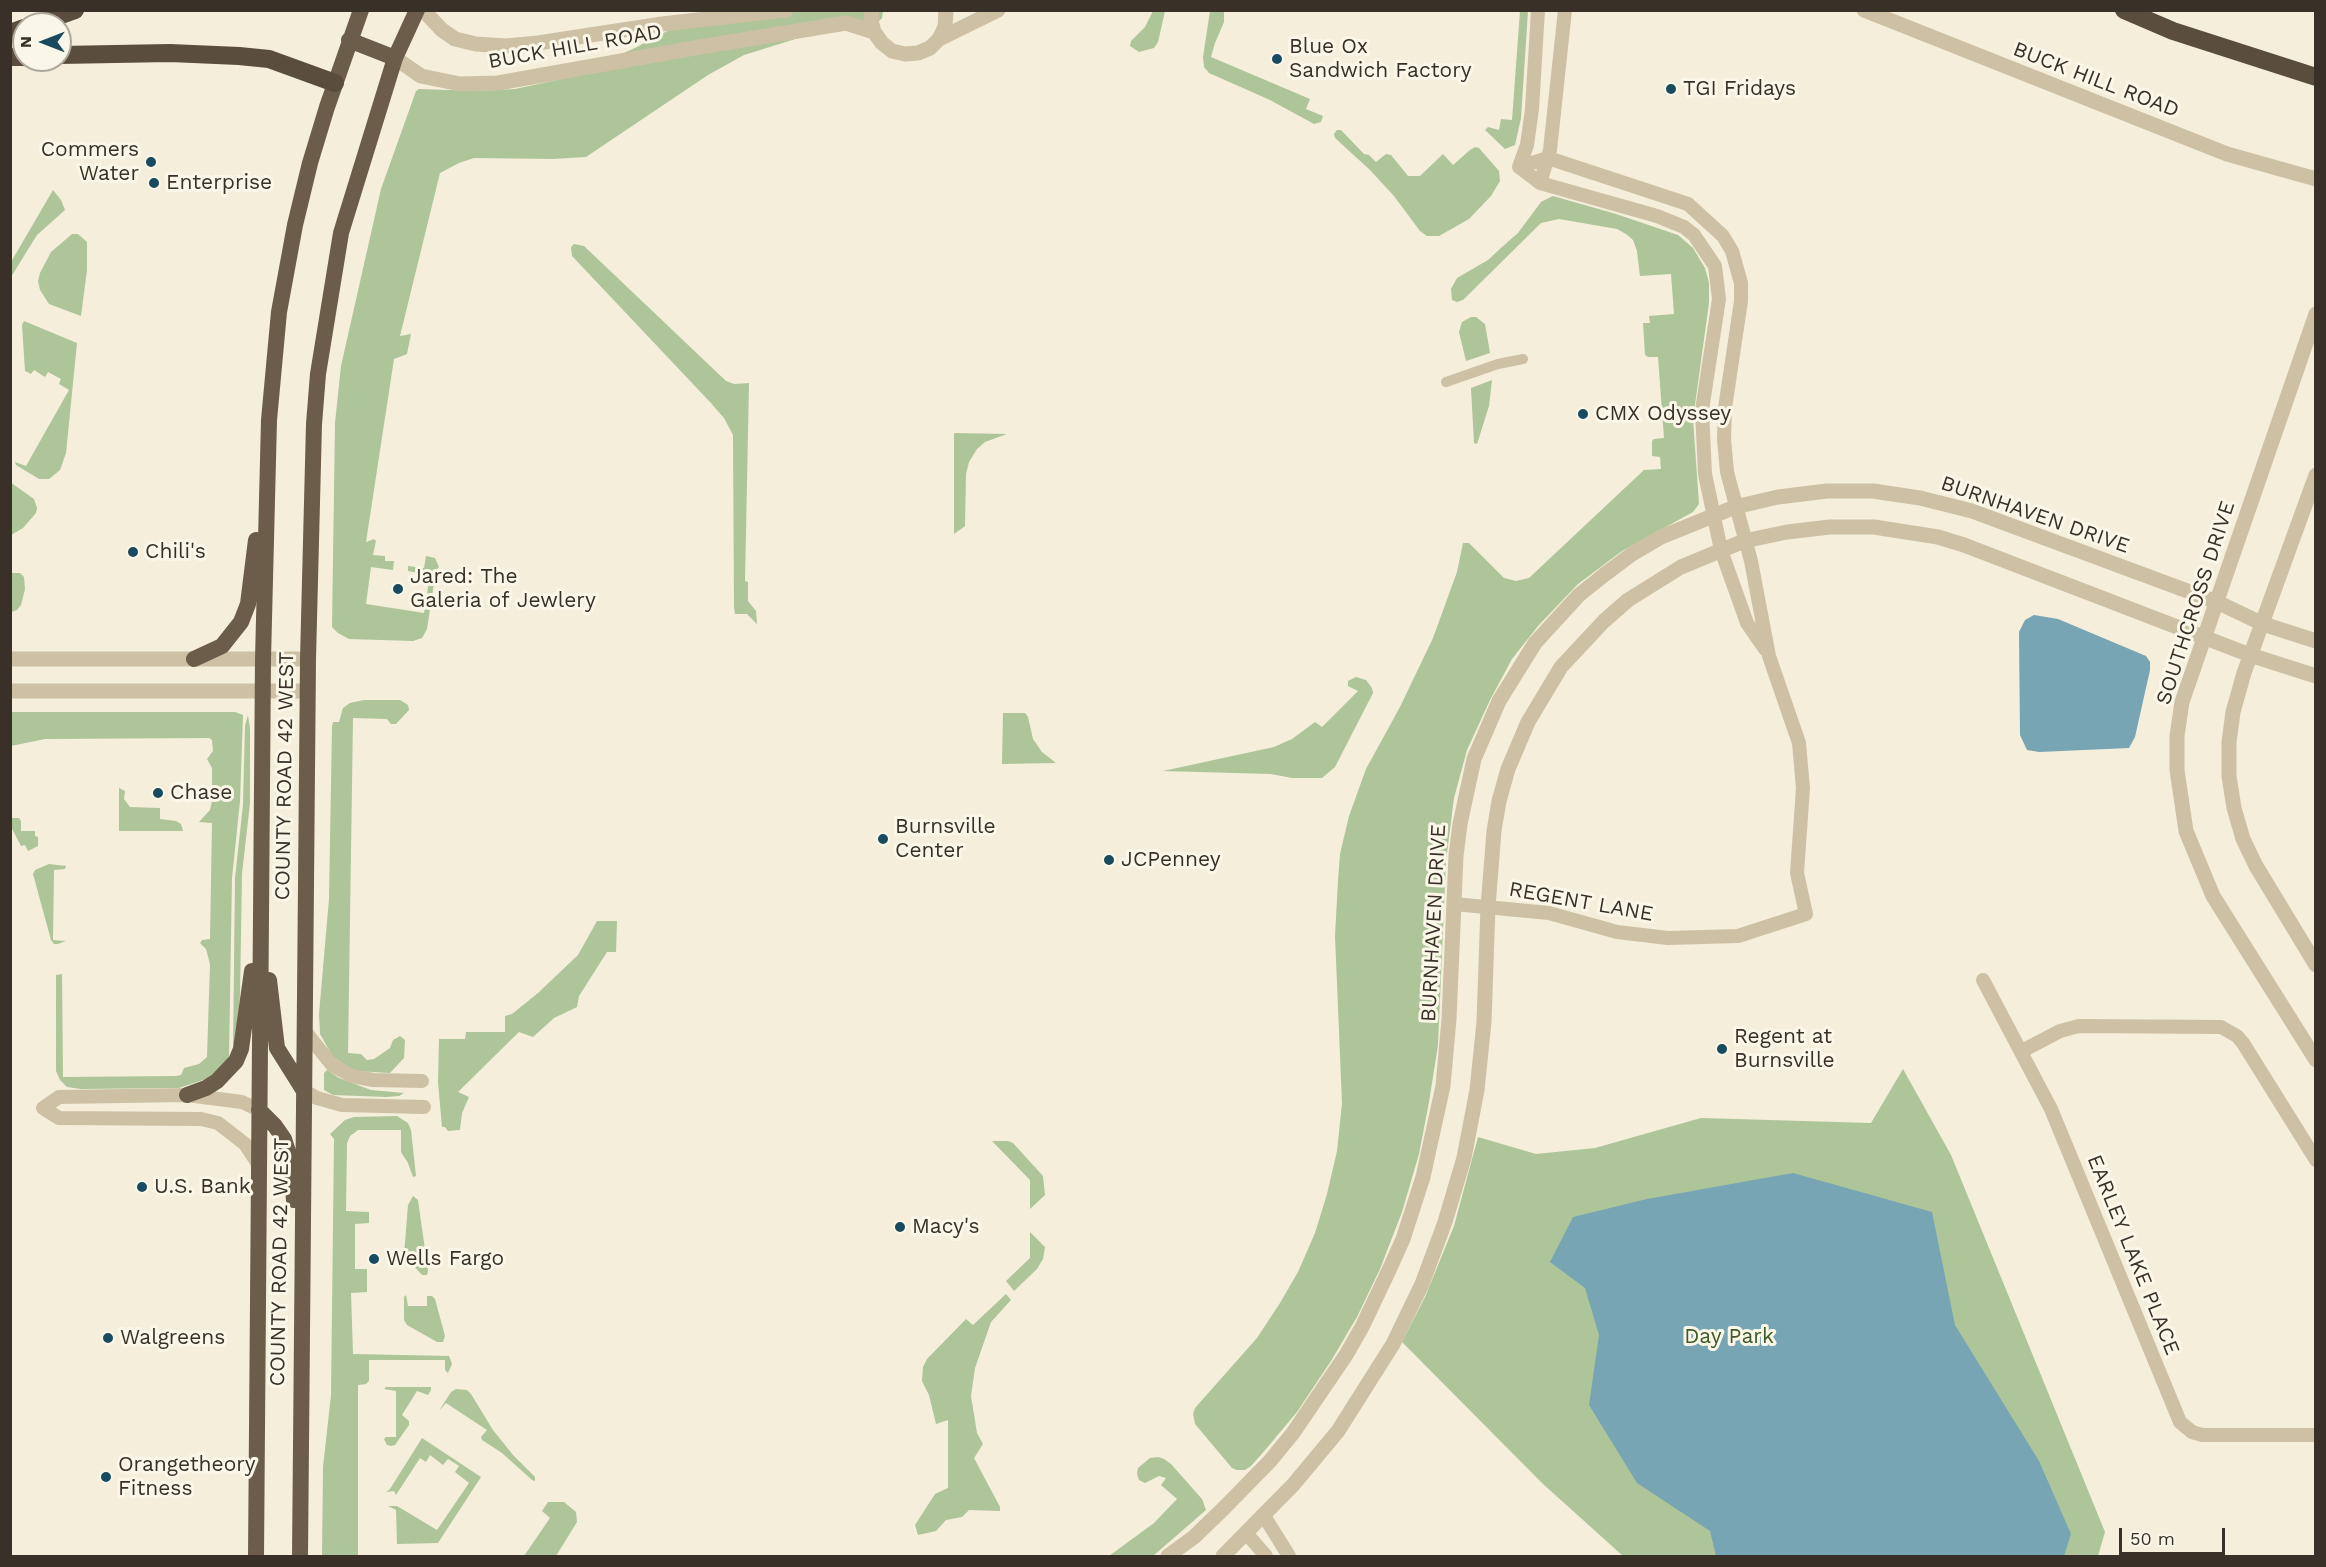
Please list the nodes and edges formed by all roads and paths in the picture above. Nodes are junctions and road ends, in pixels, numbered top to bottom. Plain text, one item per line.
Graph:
1 (361, 10) edge
2 (417, 10) edge
3 (423, 10) edge
4 (786, 10) edge
5 (872, 10) edge
6 (946, 10) edge
7 (998, 10) edge
8 (1538, 10) edge
9 (1565, 10) edge
10 (1864, 10) edge
11 (2124, 10) edge
12 (874, 32) junction
13 (939, 39) junction
14 (349, 40) junction
15 (72, 56) edge
16 (394, 58) junction
17 (2316, 77) edge
18 (335, 83) junction
19 (1548, 158) junction
20 (1520, 167) junction
21 (2316, 178) edge
22 (1540, 183) junction
23 (2316, 314) edge
24 (1524, 359) dead end
25 (1446, 382) dead end
26 (269, 420) junction
27 (2316, 475) edge
28 (1735, 507) junction
29 (1712, 516) junction
30 (1744, 541) junction
31 (1721, 550) junction
32 (2217, 602) junction
33 (2263, 624) junction
34 (2204, 637) junction
35 (2316, 641) edge
36 (2250, 655) junction
37 (1769, 656) junction
38 (10, 659) edge
39 (194, 659) junction
40 (263, 659) junction
41 (308, 659) junction
42 (2316, 676) edge
43 (10, 691) edge
44 (263, 691) junction
45 (308, 691) junction
46 (1454, 904) junction
47 (1488, 907) junction
48 (261, 908) junction
49 (2316, 965) edge
50 (1983, 980) dead end
51 (305, 1031) junction
52 (2022, 1051) junction
53 (2316, 1060) edge
54 (422, 1081) dead end
55 (304, 1091) junction
56 (187, 1095) junction
57 (424, 1107) dead end
58 (259, 1110) junction
59 (2316, 1160) edge
60 (259, 1165) junction
61 (303, 1281) junction
62 (2316, 1436) edge
63 (1264, 1516) junction
64 (1247, 1534) junction
65 (256, 1557) edge
66 (300, 1557) edge
67 (1168, 1557) edge
68 (1222, 1557) edge
69 (1266, 1557) edge
70 (1289, 1557) edge

1 - 14 highway, COUNTY ROAD 42 WEST
2 - 16 highway, COUNTY ROAD 42 WEST
3 - 4 street, BUCK HILL ROAD
5 - 12 street
6 - 13 street
7 - 13 street
8 - 20 street
9 - 19 street
10 - 21 street, BUCK HILL ROAD
11 - 17 highway
12 - 13 street
12 - 16 street, BUCK HILL ROAD
14 - 16 highway
14 - 18 highway, COUNTY ROAD 42 WEST
15 - 18 highway
16 - 41 highway, COUNTY ROAD 42 WEST
18 - 26 highway, COUNTY ROAD 42 WEST
19 - 20 street
19 - 22 street
19 - 28 street
20 - 22 street
22 - 29 street
23 - 32 street, SOUTHCROSS DRIVE
24 - 25 street
26 - 39 highway
26 - 40 highway, COUNTY ROAD 42 WEST
27 - 33 street
28 - 29 street, BURNHAVEN DRIVE
28 - 30 street
28 - 32 street, BURNHAVEN DRIVE
29 - 31 street
29 - 46 street, BURNHAVEN DRIVE
30 - 31 street
30 - 34 street
30 - 37 street
31 - 37 street
31 - 47 street
32 - 33 street, BURNHAVEN DRIVE
32 - 34 street, SOUTHCROSS DRIVE
33 - 35 street, BURNHAVEN DRIVE
33 - 36 street
34 - 36 street
34 - 53 street, SOUTHCROSS DRIVE
36 - 42 street
36 - 49 street
37 - 47 street, REGENT LANE
38 - 39 street
39 - 40 street
40 - 41 street
40 - 44 highway, COUNTY ROAD 42 WEST
41 - 45 highway, COUNTY ROAD 42 WEST
43 - 44 street
44 - 45 street
44 - 48 highway, COUNTY ROAD 42 WEST
45 - 51 highway, COUNTY ROAD 42 WEST
46 - 47 street, REGENT LANE
46 - 67 street, BURNHAVEN DRIVE
47 - 63 street
48 - 55 highway
48 - 56 highway
48 - 58 highway, COUNTY ROAD 42 WEST
50 - 52 street, EARLEY LAKE PLACE
51 - 54 street
51 - 55 highway, COUNTY ROAD 42 WEST
52 - 59 street
52 - 62 street, EARLEY LAKE PLACE
55 - 57 street
55 - 61 highway, COUNTY ROAD 42 WEST
56 - 58 street
56 - 60 street
58 - 60 highway, COUNTY ROAD 42 WEST
58 - 61 highway
60 - 65 highway, COUNTY ROAD 42 WEST
61 - 66 highway, COUNTY ROAD 42 WEST
63 - 64 street
63 - 70 street
64 - 68 street
64 - 69 street

